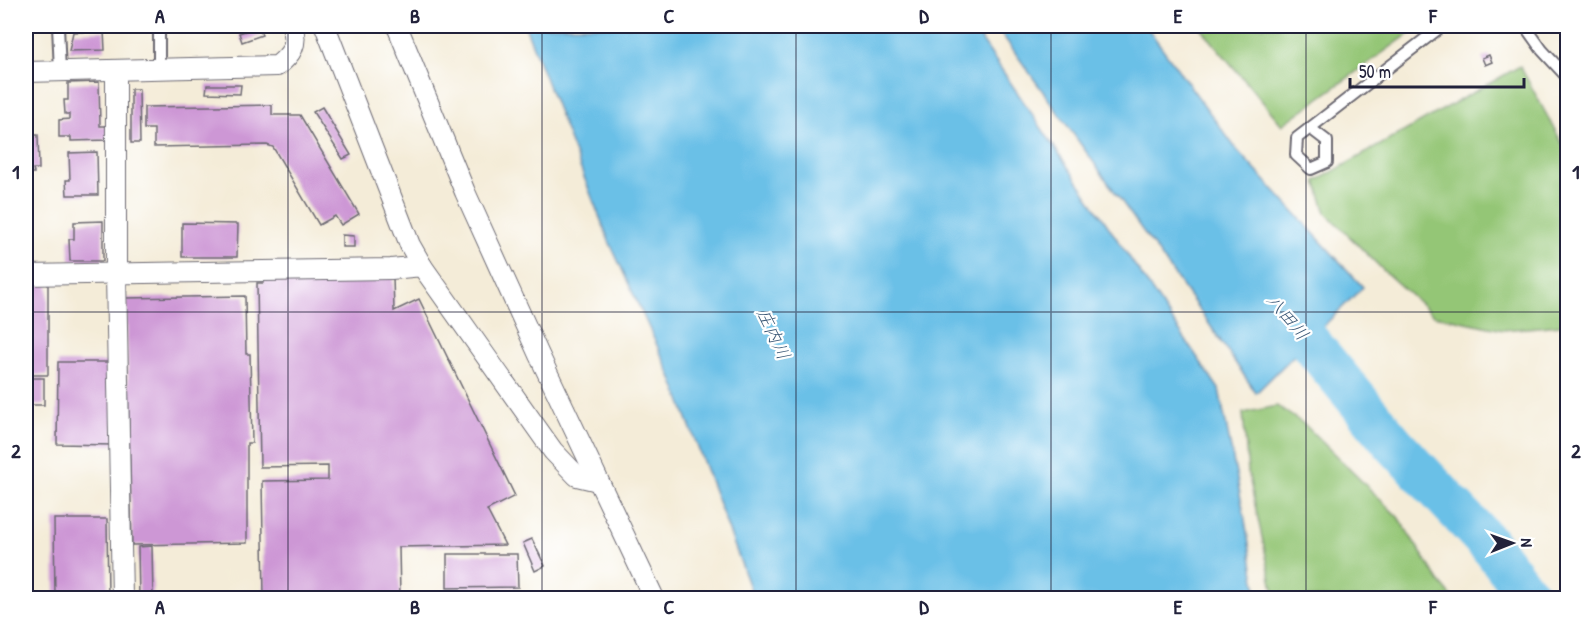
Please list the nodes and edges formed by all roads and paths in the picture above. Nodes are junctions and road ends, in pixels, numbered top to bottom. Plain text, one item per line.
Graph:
1 (58, 26) edge
2 (159, 26) edge
3 (292, 26) edge
4 (325, 26) edge
5 (397, 26) edge
6 (1442, 26) edge
7 (1525, 26) edge
8 (159, 69) junction
9 (116, 70) junction
10 (26, 72) edge
11 (60, 72) junction
12 (1568, 78) edge
13 (1310, 128) dead end
14 (422, 266) junction
15 (116, 274) junction
16 (26, 275) edge
17 (598, 481) junction
18 (122, 598) edge
19 (654, 598) edge

1 - 11 lane
2 - 8 lane
3 - 8 street
4 - 14 street
5 - 17 street
6 - 13 lane
7 - 12 lane
8 - 9 street
9 - 11 street
9 - 15 street
10 - 11 street
14 - 15 street
14 - 17 street
15 - 16 street
15 - 18 street
17 - 19 street

